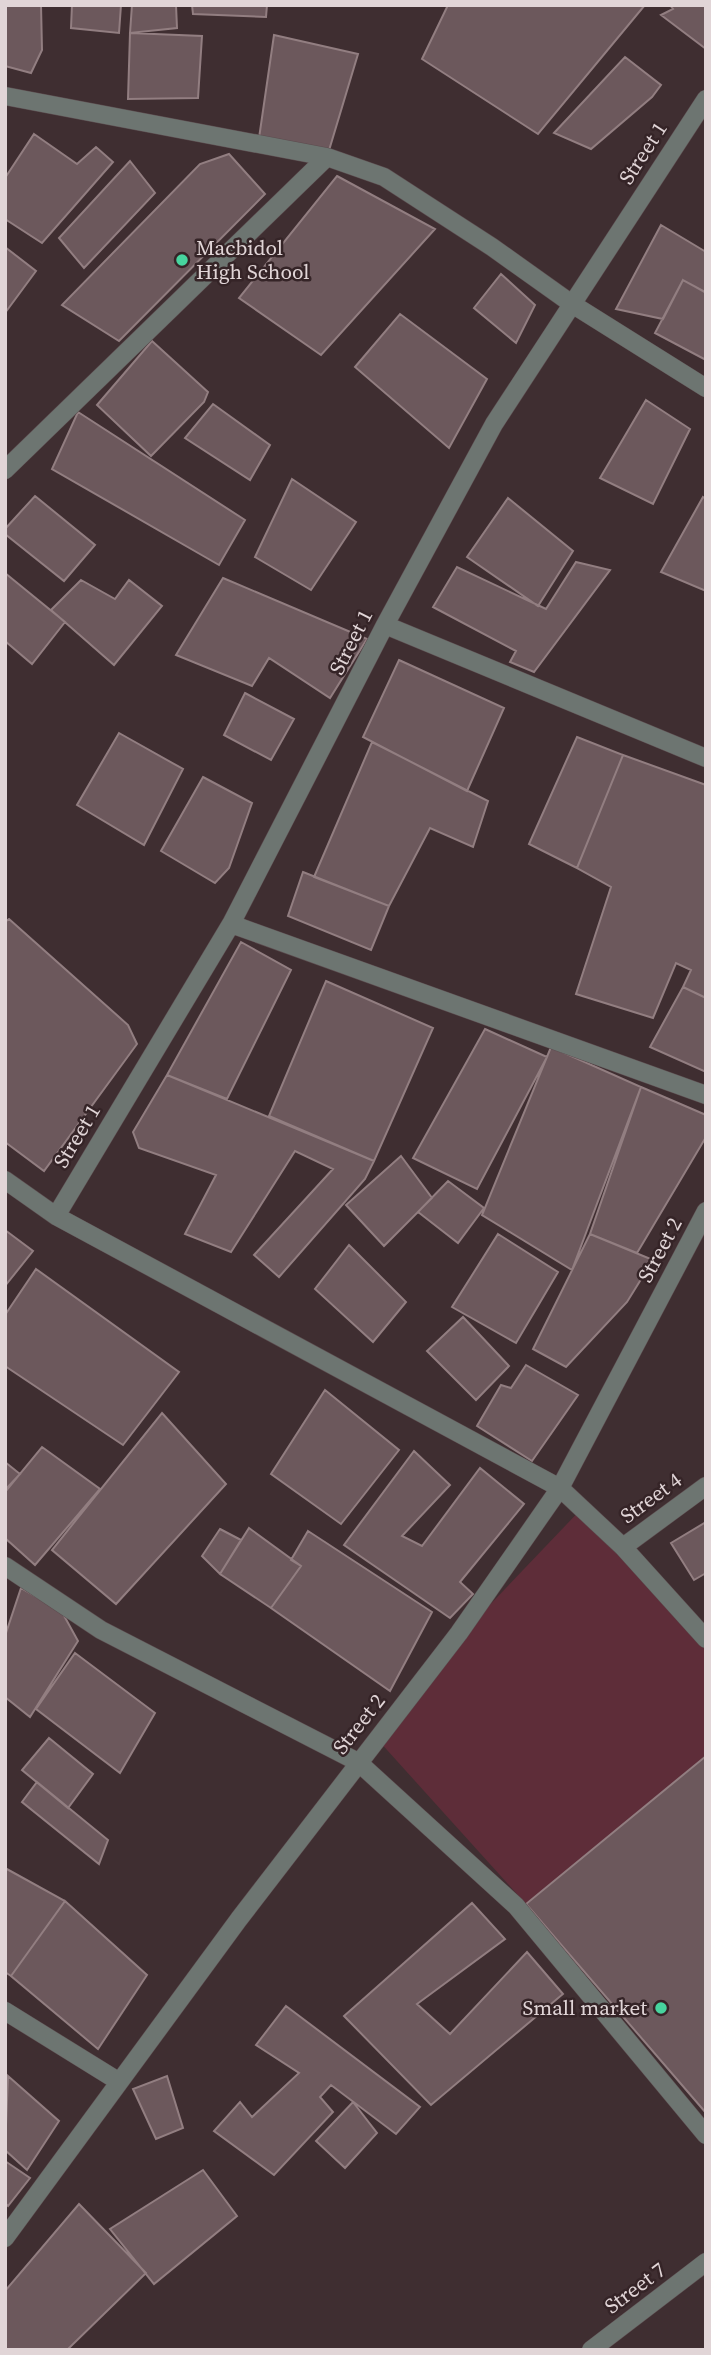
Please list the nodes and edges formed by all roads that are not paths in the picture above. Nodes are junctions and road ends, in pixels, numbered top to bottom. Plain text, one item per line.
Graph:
1 (5, 96) edge
2 (706, 99) edge
3 (327, 158) junction
4 (572, 304) junction
5 (706, 388) edge
6 (5, 470) edge
7 (385, 625) junction
8 (706, 758) edge
9 (231, 924) junction
10 (706, 1095) edge
11 (5, 1180) edge
12 (706, 1211) edge
13 (56, 1216) junction
14 (706, 1486) edge
15 (560, 1488) junction
16 (623, 1547) junction
17 (5, 1566) edge
18 (706, 1639) edge
19 (358, 1762) junction
20 (5, 2011) edge
21 (118, 2081) junction
22 (706, 2135) edge
23 (5, 2238) edge
24 (706, 2262) edge
25 (591, 2350) edge

1 - 3 street
2 - 4 street, Street 1
3 - 4 street
3 - 6 street
4 - 5 street
4 - 7 street, Street 1
7 - 8 street
7 - 9 street, Street 1
9 - 10 street
9 - 13 street, Street 1
11 - 13 street
12 - 15 street, Street 2
13 - 15 street
14 - 16 street, Street 4
15 - 16 street
15 - 19 street, Street 2
16 - 18 street
17 - 19 street
19 - 21 street, Street 2
19 - 22 street
20 - 21 street
21 - 23 street, Street 2
24 - 25 street, Street 7

